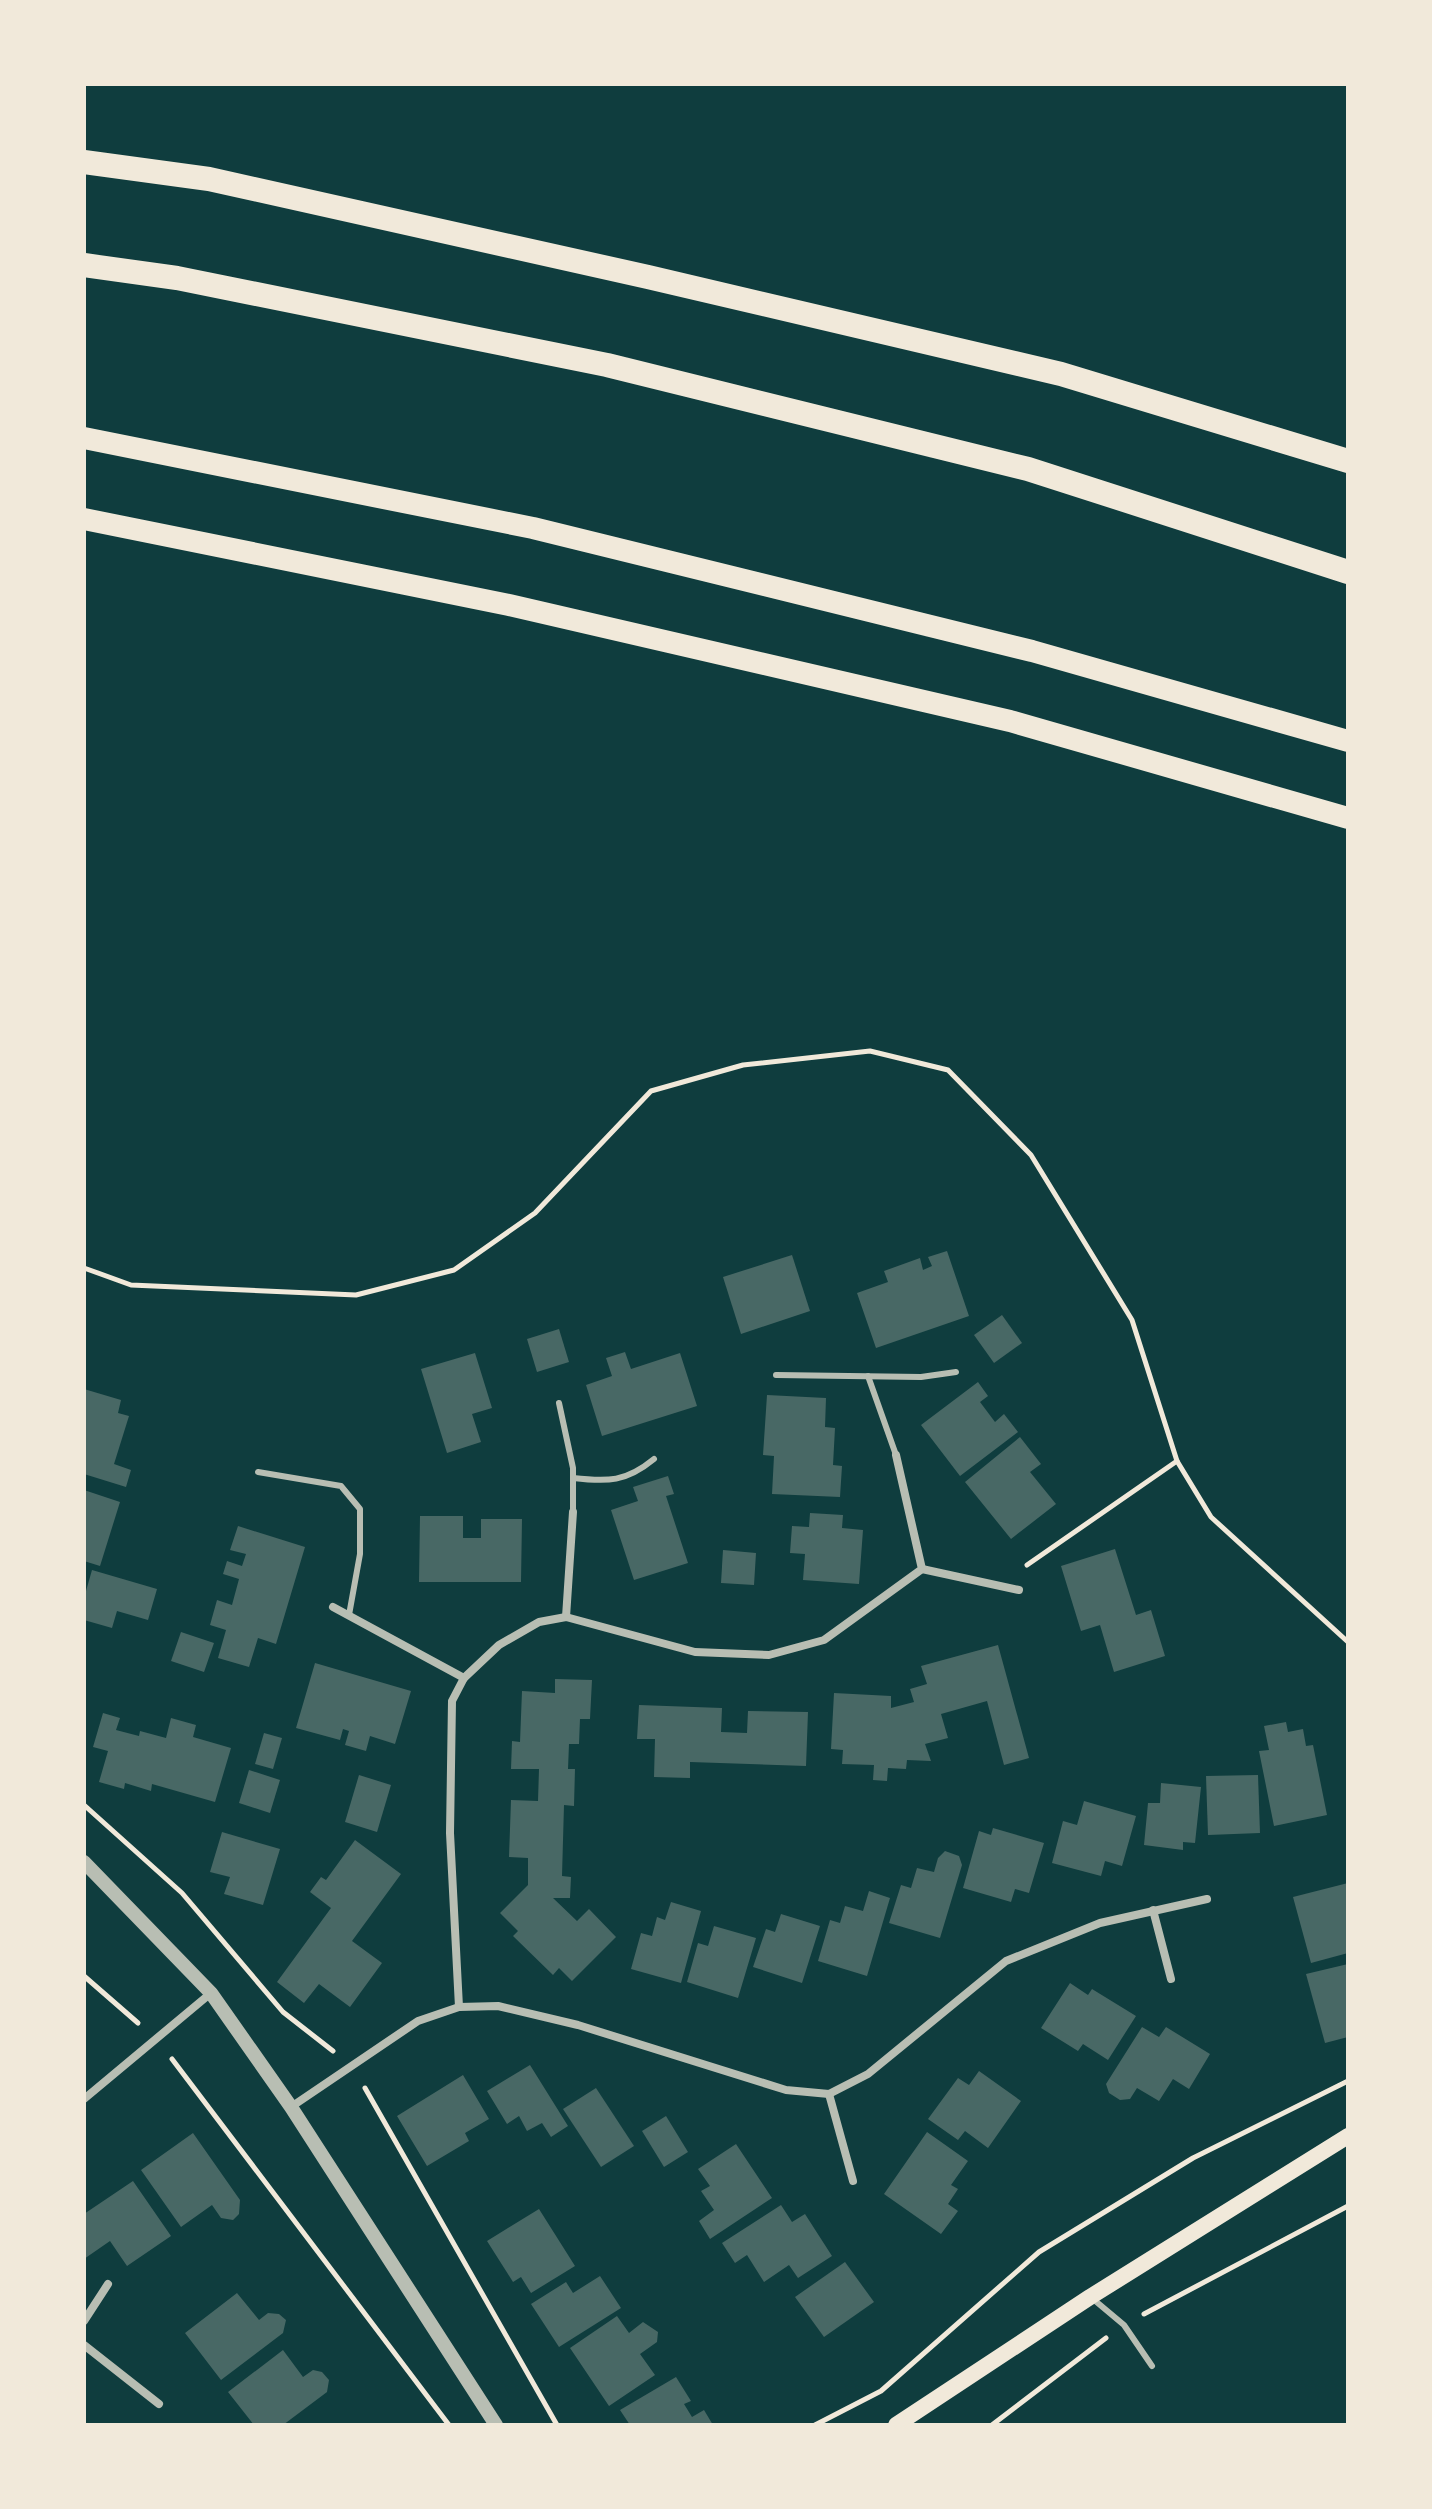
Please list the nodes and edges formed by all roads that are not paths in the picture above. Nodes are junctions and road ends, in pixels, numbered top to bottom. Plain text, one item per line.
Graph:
1 (84, 162) edge
2 (84, 265) edge
3 (84, 438) edge
4 (1348, 461) edge
5 (84, 519) edge
6 (1348, 572) edge
7 (1348, 741) edge
8 (1348, 818) edge
9 (956, 1372) dead end
10 (776, 1375) dead end
11 (868, 1376) junction
12 (559, 1403) dead end
13 (896, 1455) joint
14 (654, 1459) dead end
15 (258, 1472) dead end
16 (573, 1478) junction
17 (573, 1512) joint
18 (922, 1569) junction
19 (1019, 1590) road end
20 (333, 1607) dead end
21 (349, 1615) junction
22 (566, 1617) junction
23 (464, 1678) junction
24 (84, 1862) edge
25 (1207, 1899) dead end
26 (1153, 1910) junction
27 (1171, 1979) dead end
28 (211, 1993) junction
29 (459, 2007) junction
30 (829, 2094) junction
31 (84, 2099) edge
32 (291, 2107) junction
33 (1348, 2136) edge
34 (853, 2181) dead end
35 (108, 2284) dead end
36 (1090, 2297) junction
37 (84, 2321) edge
38 (84, 2345) edge
39 (1152, 2366) dead end
40 (159, 2404) dead end
41 (496, 2425) edge
42 (896, 2425) edge

1 - 4 highway
2 - 6 highway
3 - 7 highway
5 - 8 highway
9 - 11 lane
10 - 11 lane
11 - 13 lane
12 - 16 lane
13 - 18 street
14 - 16 lane
15 - 21 lane
16 - 17 lane
17 - 22 street
18 - 19 street
18 - 22 street
20 - 21 street
21 - 23 street
22 - 23 street
23 - 29 street
24 - 28 street
25 - 26 street
26 - 27 street
26 - 30 street
28 - 31 street
28 - 32 street
29 - 30 street
29 - 32 street
30 - 34 street
32 - 41 street
33 - 36 main road
35 - 37 street
36 - 39 lane
36 - 42 main road
38 - 40 street

